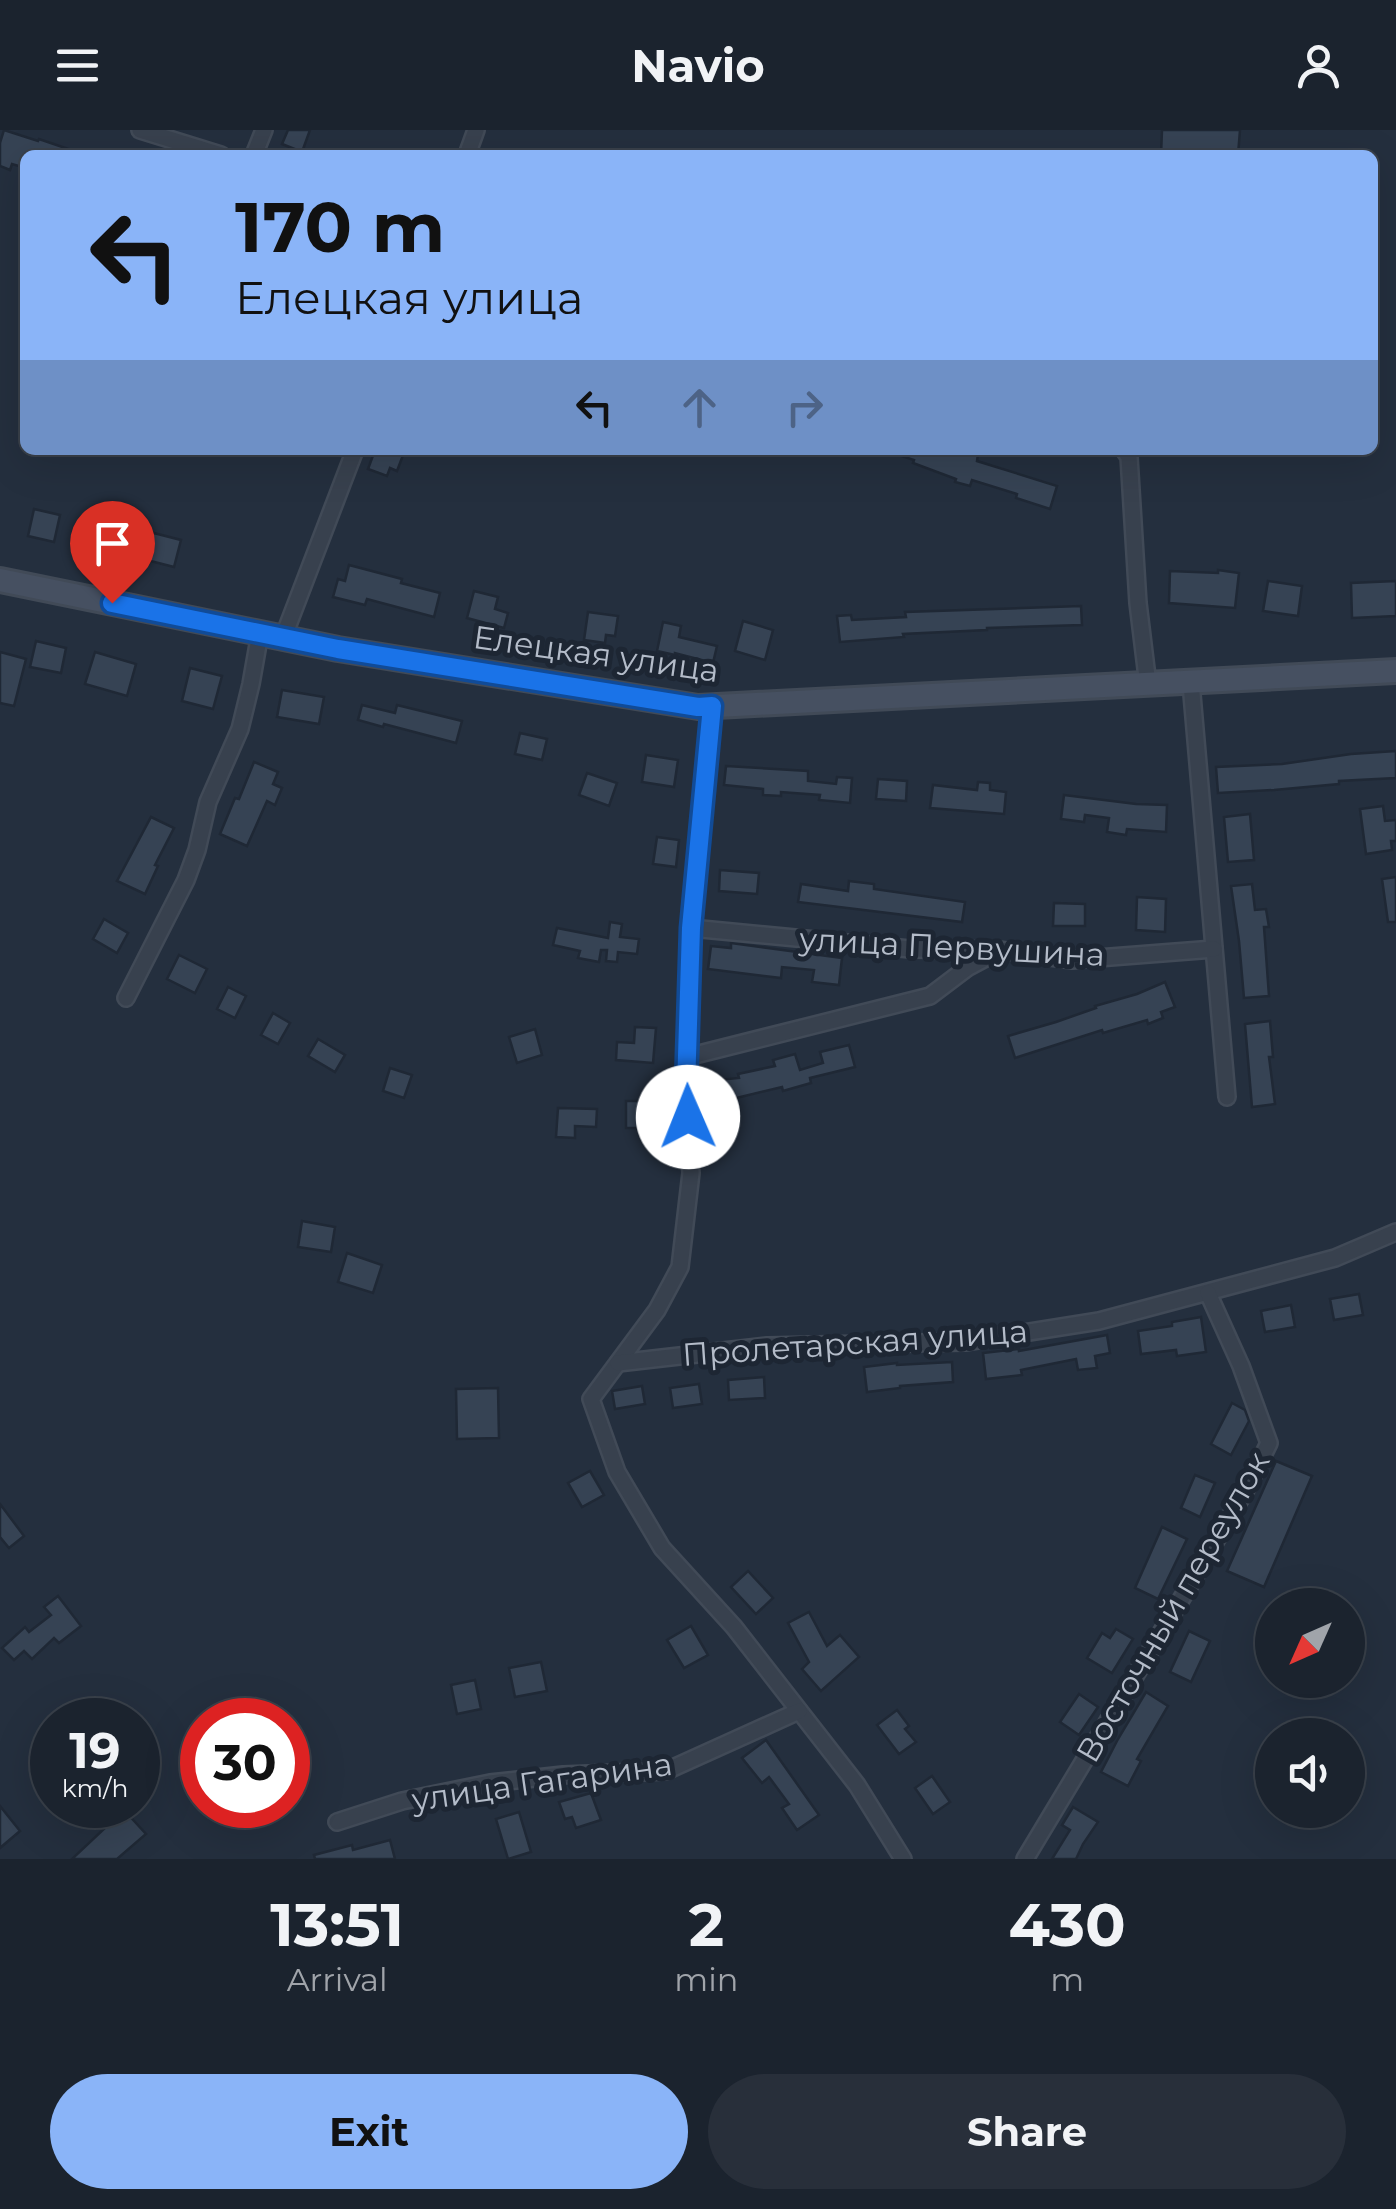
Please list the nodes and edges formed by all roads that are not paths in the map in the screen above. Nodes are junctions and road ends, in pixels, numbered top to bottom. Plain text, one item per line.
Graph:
1 (140, 130) edge
2 (205, 150) edge
3 (353, 455) edge
4 (1128, 455) edge
5 (0, 580) edge
6 (272, 636) junction
7 (1396, 671) edge
8 (1191, 683) junction
9 (1148, 685) junction
10 (712, 706) junction
11 (691, 928) junction
12 (1000, 950) junction
13 (1214, 950) junction
14 (126, 998) dead end
15 (686, 1057) junction
16 (1227, 1097) dead end
17 (1396, 1232) edge
18 (1208, 1293) junction
19 (618, 1363) junction
20 (799, 1710) junction
21 (336, 1822) dead end
22 (903, 1859) edge
23 (1025, 1859) edge

1 - 2 street
3 - 6 street
4 - 9 street
5 - 6 main road, Елецкая улица
6 - 10 main road, Елецкая улица
6 - 14 street
7 - 8 main road, Елецкая улица
8 - 9 main road, Елецкая улица
8 - 13 street
9 - 10 main road, Елецкая улица
10 - 11 street
11 - 12 street, улица Первушина
11 - 15 street
12 - 13 street, улица Первушина
12 - 15 street
13 - 16 street
15 - 19 street
17 - 18 street, Пролетарская улица
18 - 19 street, Пролетарская улица
18 - 23 street, Восточный переулок
19 - 20 street
20 - 21 street, улица Гагарина
20 - 22 street

